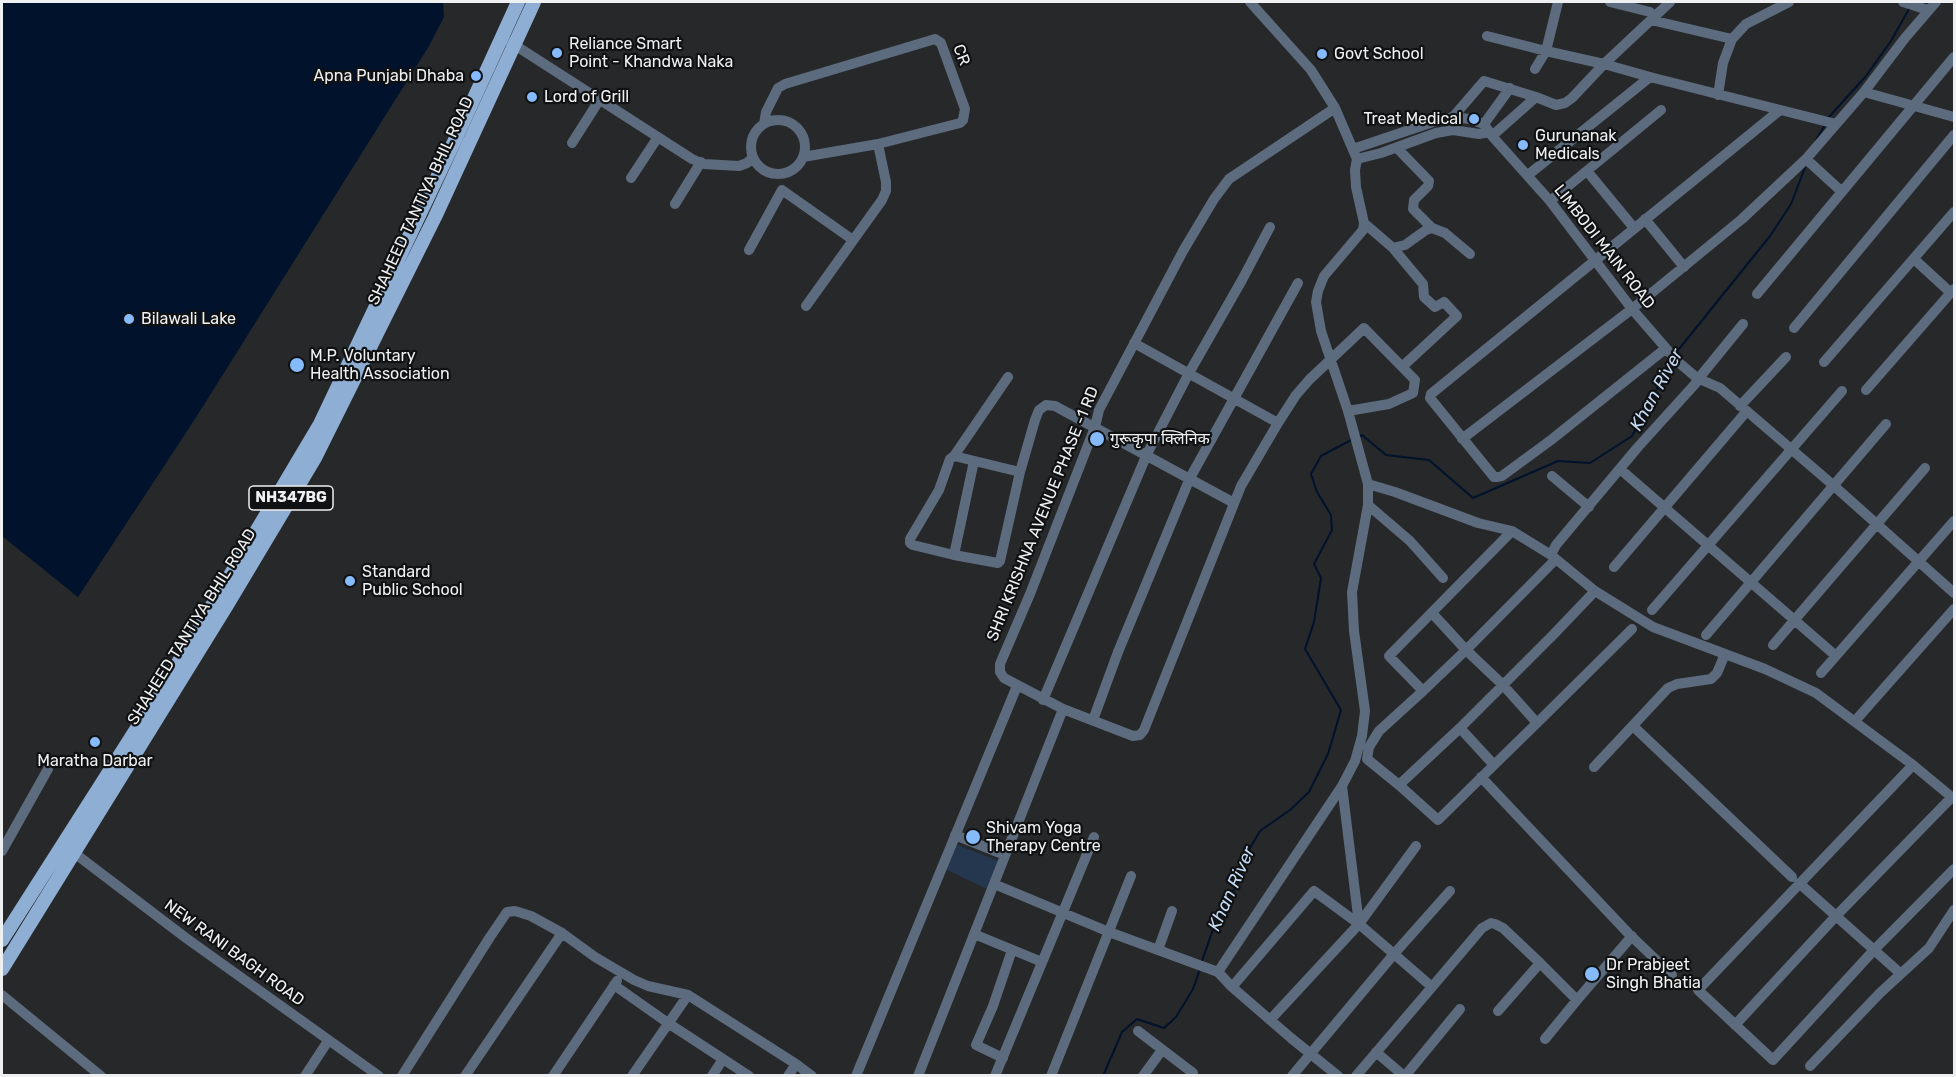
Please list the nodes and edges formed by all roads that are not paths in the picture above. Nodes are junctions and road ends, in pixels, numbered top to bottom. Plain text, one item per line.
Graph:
1 (518, 2) edge
2 (534, 2) edge
3 (1250, 2) edge
4 (1558, 2) edge
5 (1610, 2) edge
6 (1670, 2) edge
7 (1789, 2) edge
8 (1908, 3) edge
9 (1932, 6) edge
10 (1651, 16) junction
11 (1486, 36) dead end
12 (1732, 39) junction
13 (508, 41) junction
14 (1546, 51) junction
15 (1954, 57) edge
16 (1604, 64) junction
17 (1535, 69) dead end
18 (1650, 77) junction
19 (1510, 88) junction
20 (1864, 92) junction
21 (1718, 95) junction
22 (1536, 97) junction
23 (600, 99) junction
24 (1914, 105) junction
25 (1335, 108) junction
26 (1661, 110) dead end
27 (1779, 110) junction
28 (1453, 117) junction
29 (1954, 117) edge
30 (764, 124) junction
31 (1836, 124) junction
32 (1489, 131) junction
33 (1954, 135) edge
34 (658, 137) junction
35 (572, 142) dead end
36 (878, 144) junction
37 (1397, 148) junction
38 (1355, 154) junction
39 (753, 157) junction
40 (803, 157) junction
41 (1806, 159) junction
42 (701, 162) junction
43 (1587, 171) junction
44 (779, 174) junction
45 (1528, 176) junction
46 (631, 178) dead end
47 (782, 190) junction
48 (1841, 191) junction
49 (1550, 201) junction
50 (675, 204) dead end
51 (1954, 212) edge
52 (1645, 219) junction
53 (1364, 223) junction
54 (1270, 227) dead end
55 (1432, 228) junction
56 (1634, 228) junction
57 (853, 240) junction
58 (1393, 248) junction
59 (749, 250) dead end
60 (1470, 254) dead end
61 (1914, 259) junction
62 (1595, 261) junction
63 (1684, 267) junction
64 (1298, 282) dead end
65 (1953, 291) edge
66 (1757, 294) dead end
67 (806, 306) dead end
68 (1632, 309) junction
69 (1743, 324) dead end
70 (1794, 328) dead end
71 (1134, 343) junction
72 (1666, 350) junction
73 (1786, 357) dead end
74 (1331, 359) junction
75 (1824, 362) dead end
76 (1403, 366) junction
77 (1189, 373) junction
78 (1008, 377) dead end
79 (1698, 378) junction
80 (1866, 390) dead end
81 (1842, 392) dead end
82 (1233, 399) junction
83 (1743, 409) junction
84 (1347, 411) junction
85 (1278, 423) junction
86 (1886, 424) dead end
87 (1095, 427) junction
88 (1462, 439) junction
89 (1791, 450) junction
90 (1147, 454) junction
91 (954, 456) junction
92 (974, 460) junction
93 (1925, 468) dead end
94 (1620, 469) junction
95 (1020, 472) junction
96 (1552, 476) dead end
97 (1190, 478) junction
98 (1368, 484) junction
99 (1833, 485) junction
100 (1234, 503) junction
101 (1368, 505) junction
102 (1589, 507) junction
103 (1663, 508) junction
104 (1954, 521) edge
105 (1877, 524) junction
106 (1512, 531) junction
107 (1707, 546) junction
108 (1554, 553) junction
109 (954, 555) junction
110 (1919, 561) junction
111 (1614, 567) dead end
112 (1443, 578) dead end
113 (1750, 583) junction
114 (1594, 591) junction
115 (1954, 593) edge
116 (1954, 609) edge
117 (1652, 610) dead end
118 (1432, 613) junction
119 (1794, 620) junction
120 (1632, 629) dead end
121 (1706, 635) dead end
122 (1773, 645) dead end
123 (1466, 650) junction
124 (1725, 654) junction
125 (1836, 656) junction
126 (1821, 673) dead end
127 (1503, 685) junction
128 (1017, 686) junction
129 (1423, 691) junction
130 (1043, 700) junction
131 (1063, 709) junction
132 (1093, 720) junction
133 (1855, 721) junction
134 (1537, 723) junction
135 (1633, 726) junction
136 (1460, 728) junction
137 (1494, 765) junction
138 (1913, 765) junction
139 (1593, 767) dead end
140 (48, 769) dead end
141 (1481, 777) junction
142 (1399, 785) junction
143 (1342, 786) junction
144 (1953, 798) edge
145 (955, 835) junction
146 (1094, 837) dead end
147 (1416, 846) dead end
148 (68, 849) junction
149 (2, 850) edge
150 (1005, 855) junction
151 (1954, 868) edge
152 (1131, 876) dead end
153 (1795, 880) junction
154 (994, 884) junction
155 (1450, 891) dead end
156 (1954, 910) edge
157 (1172, 911) dead end
158 (1062, 913) junction
159 (1836, 916) junction
160 (1359, 924) junction
161 (1109, 932) junction
162 (562, 933) junction
163 (974, 934) junction
164 (1632, 936) junction
165 (2, 940) edge
166 (1012, 950) junction
167 (1158, 950) junction
168 (1874, 950) junction
169 (1394, 954) junction
170 (1042, 962) junction
171 (1540, 963) junction
172 (2, 969) edge
173 (1218, 972) junction
174 (622, 973) junction
175 (1901, 974) junction
176 (1672, 975) dead end
177 (614, 985) junction
178 (1232, 987) junction
179 (1432, 987) junction
180 (2, 995) edge
181 (688, 995) junction
182 (1577, 1000) junction
183 (1460, 1009) dead end
184 (1498, 1011) dead end
185 (1270, 1020) junction
186 (668, 1023) junction
187 (1735, 1025) junction
188 (1137, 1031) dead end
189 (1545, 1039) dead end
190 (328, 1041) junction
191 (1162, 1050) junction
192 (1376, 1052) junction
193 (1310, 1053) junction
194 (1003, 1058) junction
195 (723, 1059) junction
196 (1200, 1063) dead end
197 (796, 1064) junction
198 (1810, 1066) dead end
199 (1192, 1074) edge
200 (101, 1076) edge
201 (305, 1076) edge
202 (379, 1076) edge
203 (402, 1076) edge
204 (465, 1076) edge
205 (553, 1076) edge
206 (632, 1076) edge
207 (712, 1076) edge
208 (748, 1076) edge
209 (788, 1076) edge
210 (812, 1076) edge
211 (856, 1076) edge
212 (918, 1076) edge
213 (995, 1076) edge
214 (1051, 1076) edge
215 (1143, 1076) edge
216 (1292, 1076) edge
217 (1338, 1076) edge
218 (1356, 1076) edge
219 (1405, 1076) edge

1 - 13 main road, SHAHEED TANTIYA BHIL ROAD / NH347BG
2 - 13 main road, SHAHEED TANTIYA BHIL ROAD / NH347BG
3 - 25 street
4 - 14 street
5 - 10 street
6 - 10 street
7 - 12 street
8 - 9 street
9 - 20 street
10 - 12 street
10 - 16 street
11 - 14 street
12 - 21 street
13 - 23 street
13 - 148 main road, SHAHEED TANTIYA BHIL ROAD / NH347BG
14 - 16 street
14 - 17 street
15 - 24 street
16 - 18 street
16 - 22 street
18 - 21 street
18 - 45 street
19 - 22 street
19 - 28 street
19 - 32 street
20 - 24 street
20 - 31 street
21 - 27 street
22 - 32 street
23 - 34 street
23 - 35 street
24 - 29 street
24 - 48 street
25 - 38 street
25 - 71 street, SHRI KRISHNA AVENUE PHASE -1 RD
26 - 43 street
27 - 31 street
27 - 52 street
28 - 32 street
28 - 38 street
30 - 36 street, CR
30 - 39 street
30 - 40 street
31 - 41 street
32 - 37 street
32 - 45 street, LIMBODI MAIN ROAD
33 - 70 street
34 - 42 street
34 - 46 street
36 - 40 street, CR
36 - 57 street
37 - 38 street
37 - 55 street
38 - 53 street
39 - 42 street
39 - 44 street
40 - 44 street
41 - 48 street
41 - 63 street
42 - 50 street
43 - 49 street
43 - 56 street
44 - 47 street
45 - 49 street, LIMBODI MAIN ROAD
47 - 57 street
47 - 59 street
48 - 66 street
49 - 62 street, LIMBODI MAIN ROAD
51 - 61 street
52 - 56 street
52 - 63 street
53 - 58 street
53 - 74 street
54 - 77 street
55 - 58 street
55 - 60 street
56 - 62 street
57 - 67 street
58 - 76 street
61 - 65 street
61 - 75 street
62 - 68 street, LIMBODI MAIN ROAD
62 - 88 street
63 - 68 street
64 - 82 street
65 - 80 street
68 - 72 street, LIMBODI MAIN ROAD
68 - 88 street
69 - 79 street
71 - 77 street
71 - 87 street, SHRI KRISHNA AVENUE PHASE -1 RD
72 - 79 street, LIMBODI MAIN ROAD
72 - 88 street
73 - 83 street
74 - 76 street
74 - 84 street
74 - 85 street
76 - 84 street
77 - 82 street
77 - 90 street
78 - 91 street
79 - 83 street, LIMBODI MAIN ROAD
79 - 94 street
81 - 89 street
82 - 85 street
82 - 97 street
83 - 89 street, LIMBODI MAIN ROAD
83 - 103 street
84 - 98 street
85 - 100 street
86 - 99 street
87 - 90 street
87 - 95 street
87 - 128 street, SHRI KRISHNA AVENUE PHASE -1 RD
89 - 99 street, LIMBODI MAIN ROAD
89 - 107 street
90 - 97 street
90 - 130 street
91 - 92 street
91 - 109 street
92 - 95 street
92 - 109 street
93 - 105 street
94 - 102 street
94 - 103 street
95 - 109 street
96 - 102 street
97 - 100 street
97 - 132 street
98 - 101 street
98 - 106 street
99 - 105 street, LIMBODI MAIN ROAD
99 - 113 street
100 - 132 street
101 - 112 street
101 - 143 street
102 - 108 street
103 - 107 street
103 - 111 street
104 - 110 street
105 - 110 street, LIMBODI MAIN ROAD
105 - 119 street
106 - 108 street
106 - 118 street
107 - 113 street
107 - 117 street
108 - 114 street
108 - 123 street
110 - 115 street, LIMBODI MAIN ROAD
110 - 125 street
113 - 119 street
113 - 121 street
114 - 124 street
114 - 127 street
116 - 133 street
118 - 123 street
118 - 129 street
119 - 122 street
119 - 125 street
120 - 134 street
123 - 127 street
123 - 129 street
124 - 133 street
124 - 135 street
125 - 126 street
127 - 134 street
127 - 136 street
128 - 130 street
128 - 145 street
129 - 142 street
130 - 131 street
131 - 132 street
131 - 150 street
133 - 138 street
134 - 137 street
135 - 139 street
135 - 153 street
136 - 137 street
136 - 142 street
137 - 141 street
138 - 144 street
138 - 153 street
140 - 149 street
141 - 142 street
141 - 164 street
143 - 160 street
143 - 173 street
144 - 159 street
145 - 150 street
145 - 211 street
146 - 158 street
147 - 160 street
148 - 165 main road, SHAHEED TANTIYA BHIL ROAD / NH347BG
148 - 172 main road, SHAHEED TANTIYA BHIL ROAD / NH347BG
148 - 190 street, NEW RANI BAGH ROAD
150 - 154 street
151 - 168 street
152 - 161 street
153 - 159 street
153 - 187 street
154 - 158 street
154 - 163 street
155 - 169 street
156 - 175 street
157 - 167 street
158 - 161 street
158 - 170 street
159 - 168 street
159 - 187 street
160 - 169 street
160 - 178 street
160 - 185 street
161 - 167 street
161 - 214 street
162 - 174 street
162 - 203 street
162 - 204 street
163 - 166 street
163 - 212 street
164 - 176 street
164 - 182 street
166 - 170 street
166 - 194 street
167 - 173 street
168 - 175 street
168 - 187 street
169 - 179 street
169 - 193 street
170 - 194 street
171 - 179 street
171 - 182 street
171 - 184 street
173 - 178 street
174 - 177 street
174 - 181 street
175 - 198 street
177 - 186 street
177 - 205 street
178 - 185 street
179 - 192 street
180 - 200 street
181 - 186 street
181 - 197 street
182 - 189 street
183 - 219 street
185 - 193 street
186 - 195 street
186 - 206 street
188 - 191 street
190 - 201 street
190 - 202 street, NEW RANI BAGH ROAD
191 - 199 street
191 - 215 street
192 - 218 street
192 - 219 street
193 - 216 street
193 - 217 street
194 - 213 street
195 - 207 street
195 - 208 street
196 - 199 street
197 - 209 street
197 - 210 street

